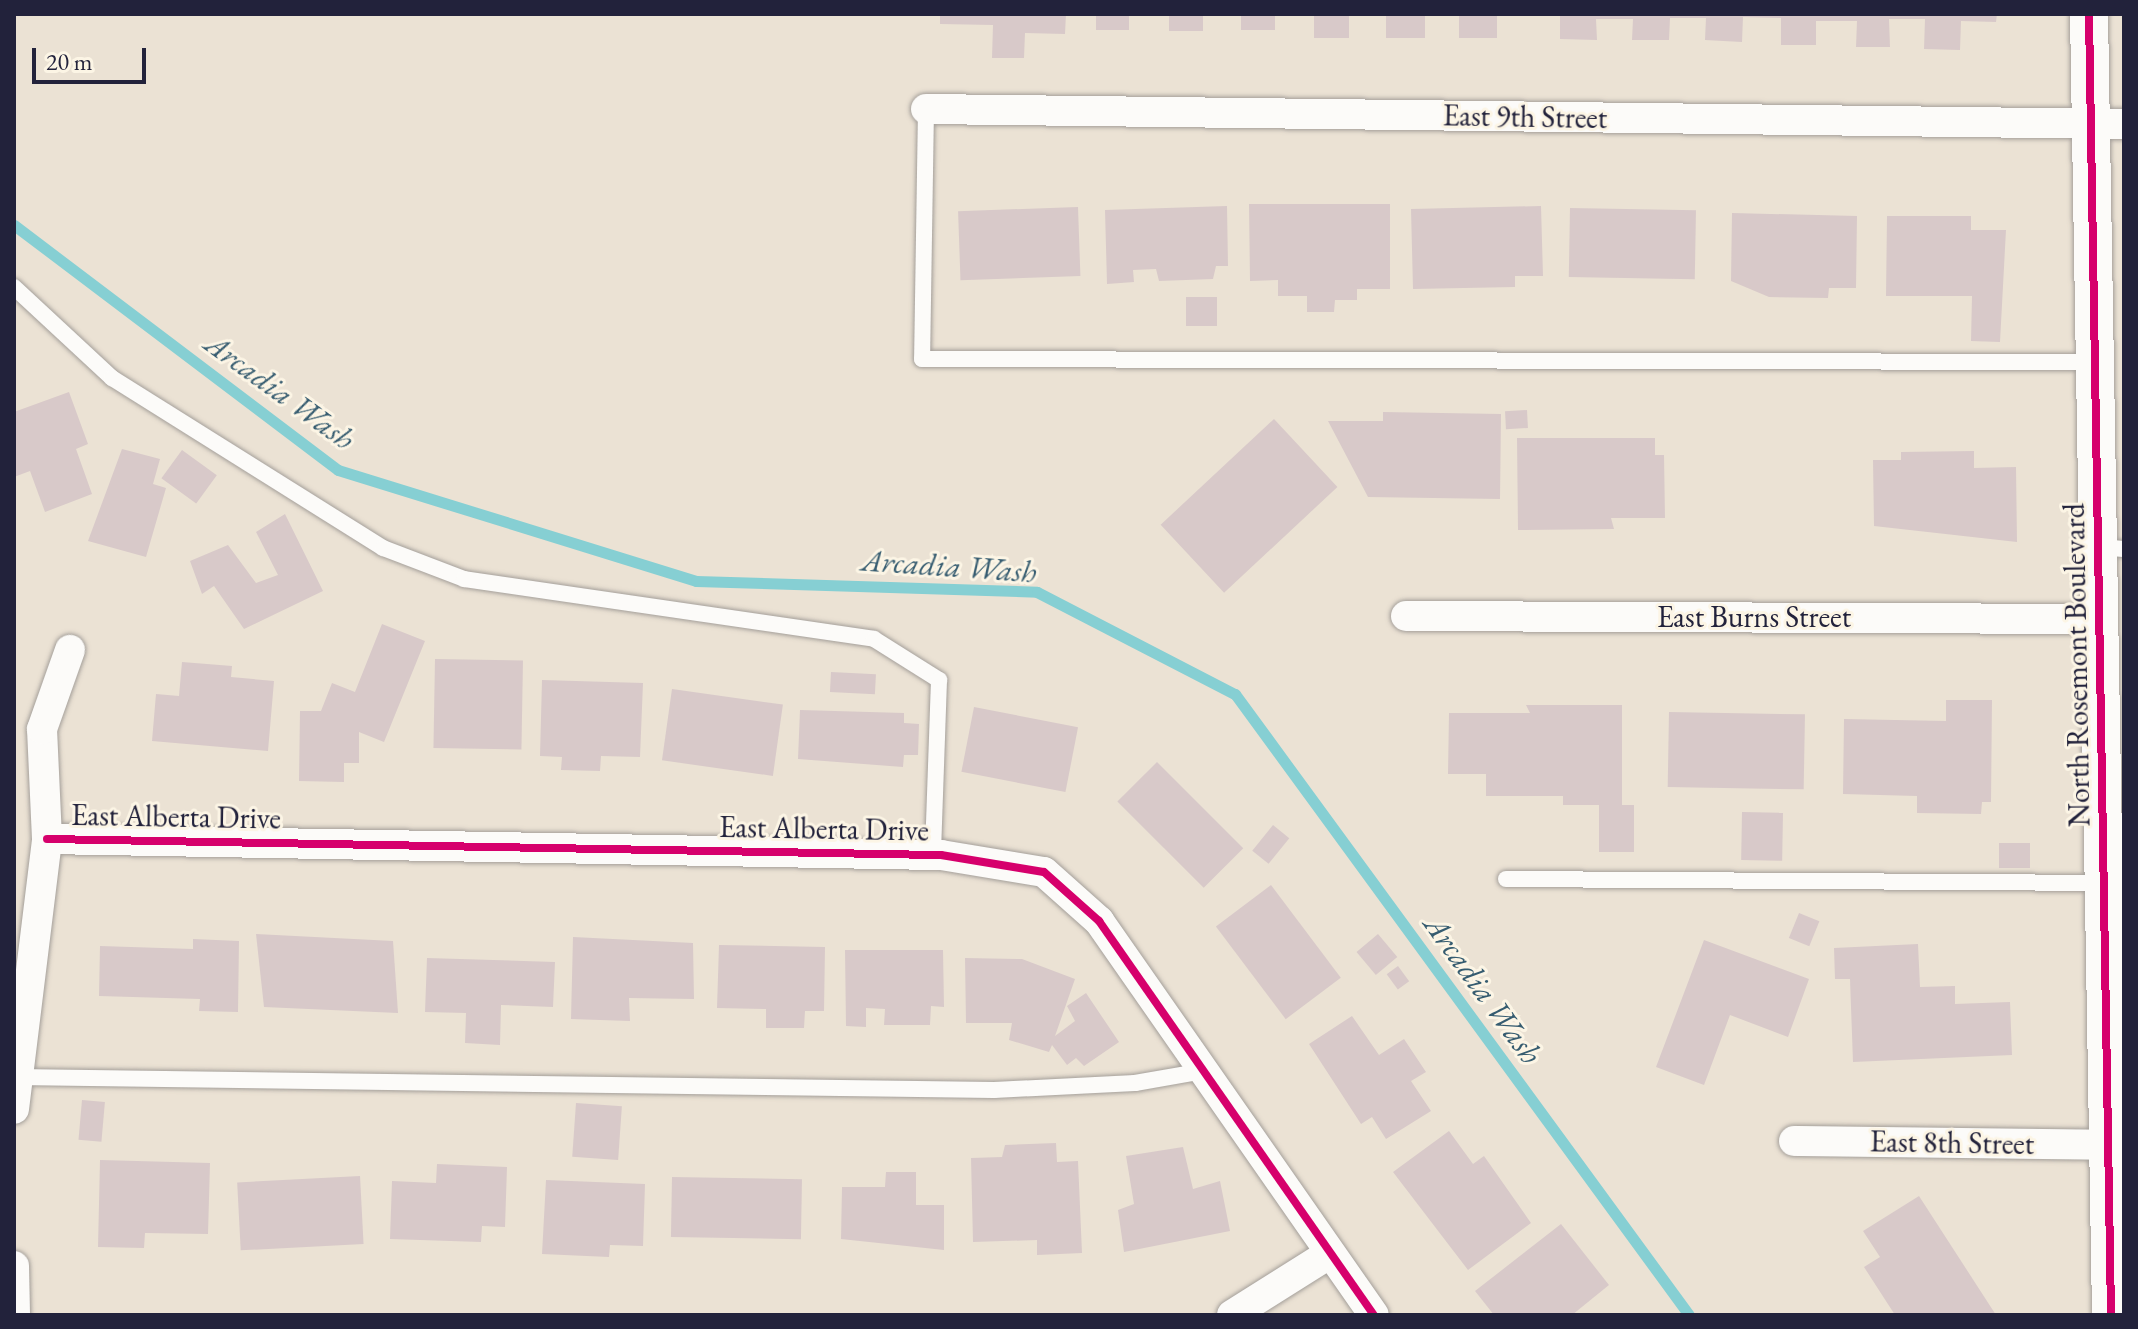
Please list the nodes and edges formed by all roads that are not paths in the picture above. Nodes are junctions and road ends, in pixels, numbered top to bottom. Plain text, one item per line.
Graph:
1 (2089, 14) edge
2 (926, 109) joint
3 (2107, 124) edge
4 (14, 287) edge
5 (2098, 361) junction
6 (2112, 548) edge
7 (1406, 616) dead end
8 (2110, 641) edge
9 (70, 650) dead end
10 (47, 839) junction
11 (933, 855) junction
12 (1506, 879) dead end
13 (2103, 883) junction
14 (22, 966) edge
15 (1203, 1071) junction
16 (15, 1077) edge
17 (2116, 1101) edge
18 (14, 1109) edge
19 (1794, 1141) dead end
20 (2109, 1145) junction
21 (1329, 1254) junction
22 (14, 1266) edge
23 (15, 1315) edge
24 (1232, 1315) edge
25 (1374, 1315) edge
26 (2111, 1315) edge

1 - 3 street, North Rosemont Boulevard
2 - 3 street, East 9th Street
2 - 5 lane
3 - 5 street, North Rosemont Boulevard
4 - 11 lane
5 - 6 street, North Rosemont Boulevard
6 - 8 street, North Rosemont Boulevard
7 - 8 street, East Burns Street
8 - 13 street, North Rosemont Boulevard
9 - 10 street
10 - 11 street, East Alberta Drive
10 - 14 street
11 - 15 street, East Alberta Drive
12 - 13 lane
13 - 17 street, North Rosemont Boulevard
14 - 16 street
15 - 16 lane
15 - 21 street, East Alberta Drive
16 - 18 street
17 - 20 street, North Rosemont Boulevard
19 - 20 street, East 8th Street
20 - 26 street, North Rosemont Boulevard
21 - 24 street
21 - 25 street, East Alberta Drive
22 - 23 street

